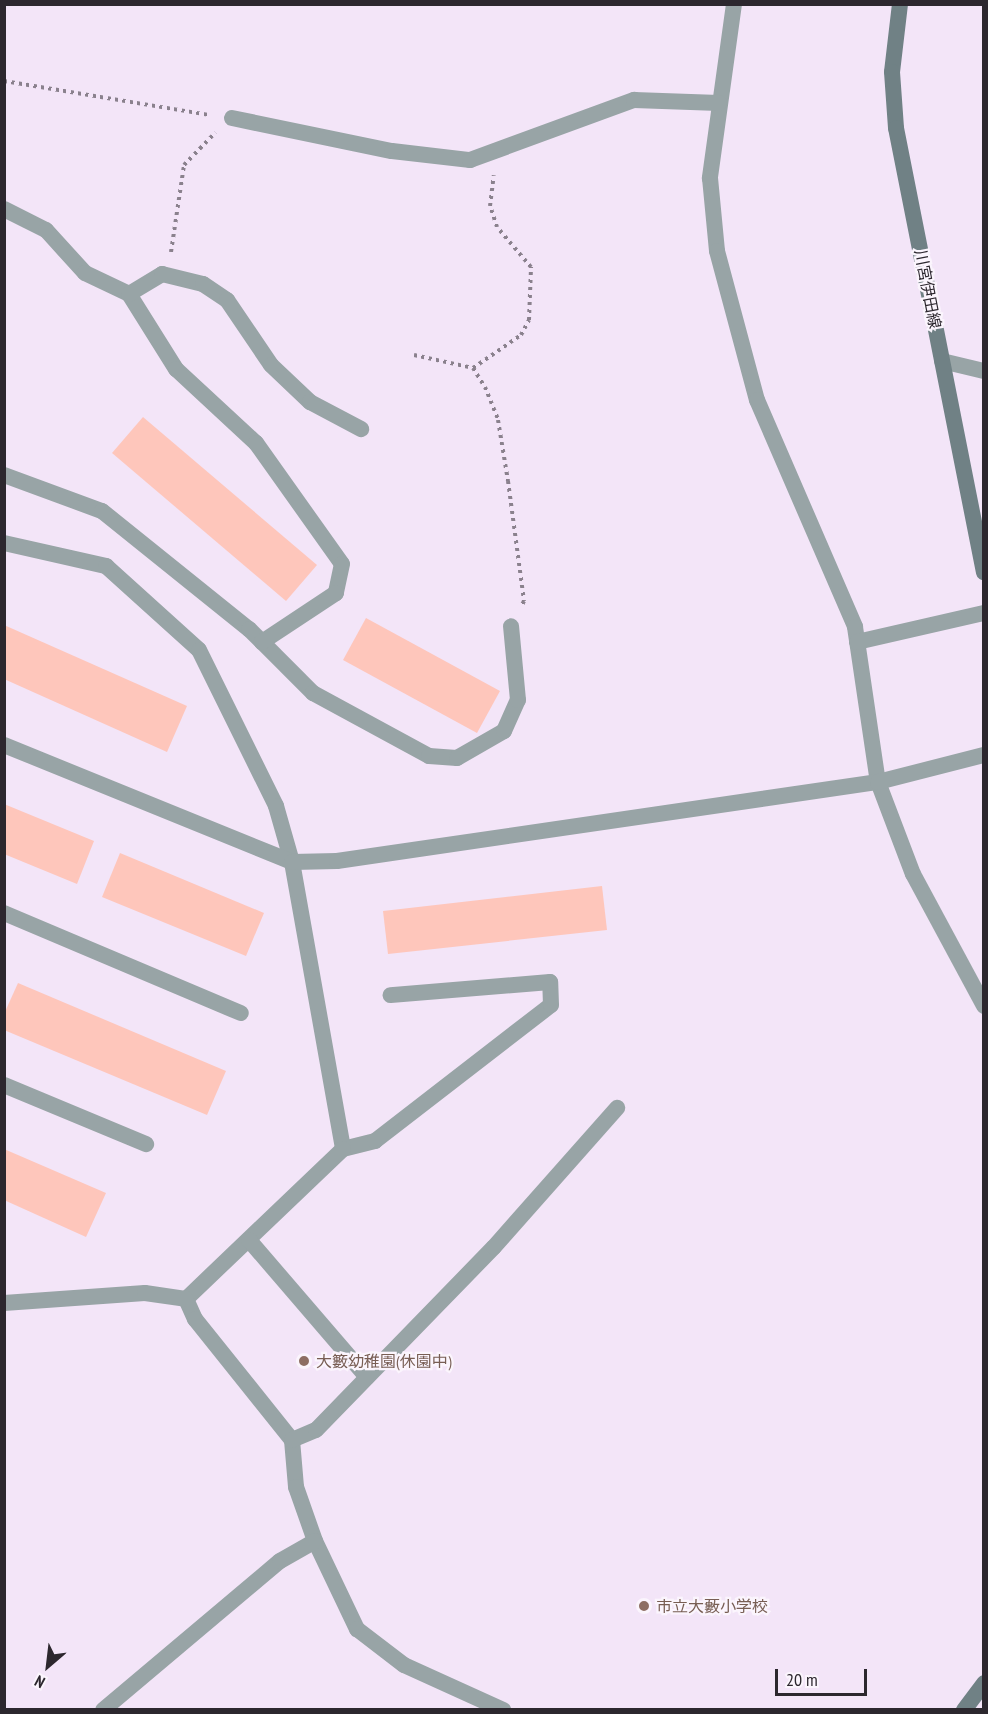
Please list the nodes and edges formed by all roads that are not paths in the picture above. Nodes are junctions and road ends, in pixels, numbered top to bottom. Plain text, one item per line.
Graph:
1 (734, 4) edge
2 (900, 4) edge
3 (718, 104) junction
4 (232, 118) road end
5 (4, 208) edge
6 (129, 294) junction
7 (942, 361) junction
8 (984, 372) edge
9 (361, 429) dead end
10 (4, 475) edge
11 (4, 543) edge
12 (984, 572) edge
13 (984, 613) edge
14 (510, 626) road end
15 (262, 642) junction
16 (857, 642) junction
17 (4, 745) edge
18 (984, 755) edge
19 (878, 782) junction
20 (292, 862) junction
21 (4, 912) edge
22 (391, 995) dead end
23 (984, 1006) edge
24 (241, 1013) dead end
25 (4, 1085) edge
26 (617, 1108) dead end
27 (146, 1144) dead end
28 (343, 1149) junction
29 (249, 1240) junction
30 (186, 1299) junction
31 (4, 1303) edge
32 (367, 1377) junction
33 (292, 1440) junction
34 (315, 1541) junction
35 (984, 1683) edge
36 (103, 1710) edge
37 (503, 1710) edge
38 (964, 1710) edge

1 - 3 street
2 - 7 main road, 川宮伊田線
3 - 4 street
3 - 16 street
5 - 6 street
6 - 9 street
6 - 15 street
7 - 8 street
7 - 12 main road, 川宮伊田線
10 - 15 street
11 - 20 street
13 - 16 street
14 - 15 street
16 - 19 street
17 - 20 street
18 - 19 street
19 - 20 street
19 - 23 street
20 - 28 street
21 - 24 street
22 - 28 street
25 - 27 street
26 - 32 street
28 - 29 street
29 - 30 street
29 - 32 street
30 - 31 street
30 - 33 street
32 - 33 street
33 - 34 street
34 - 36 street
34 - 37 street
35 - 38 main road

